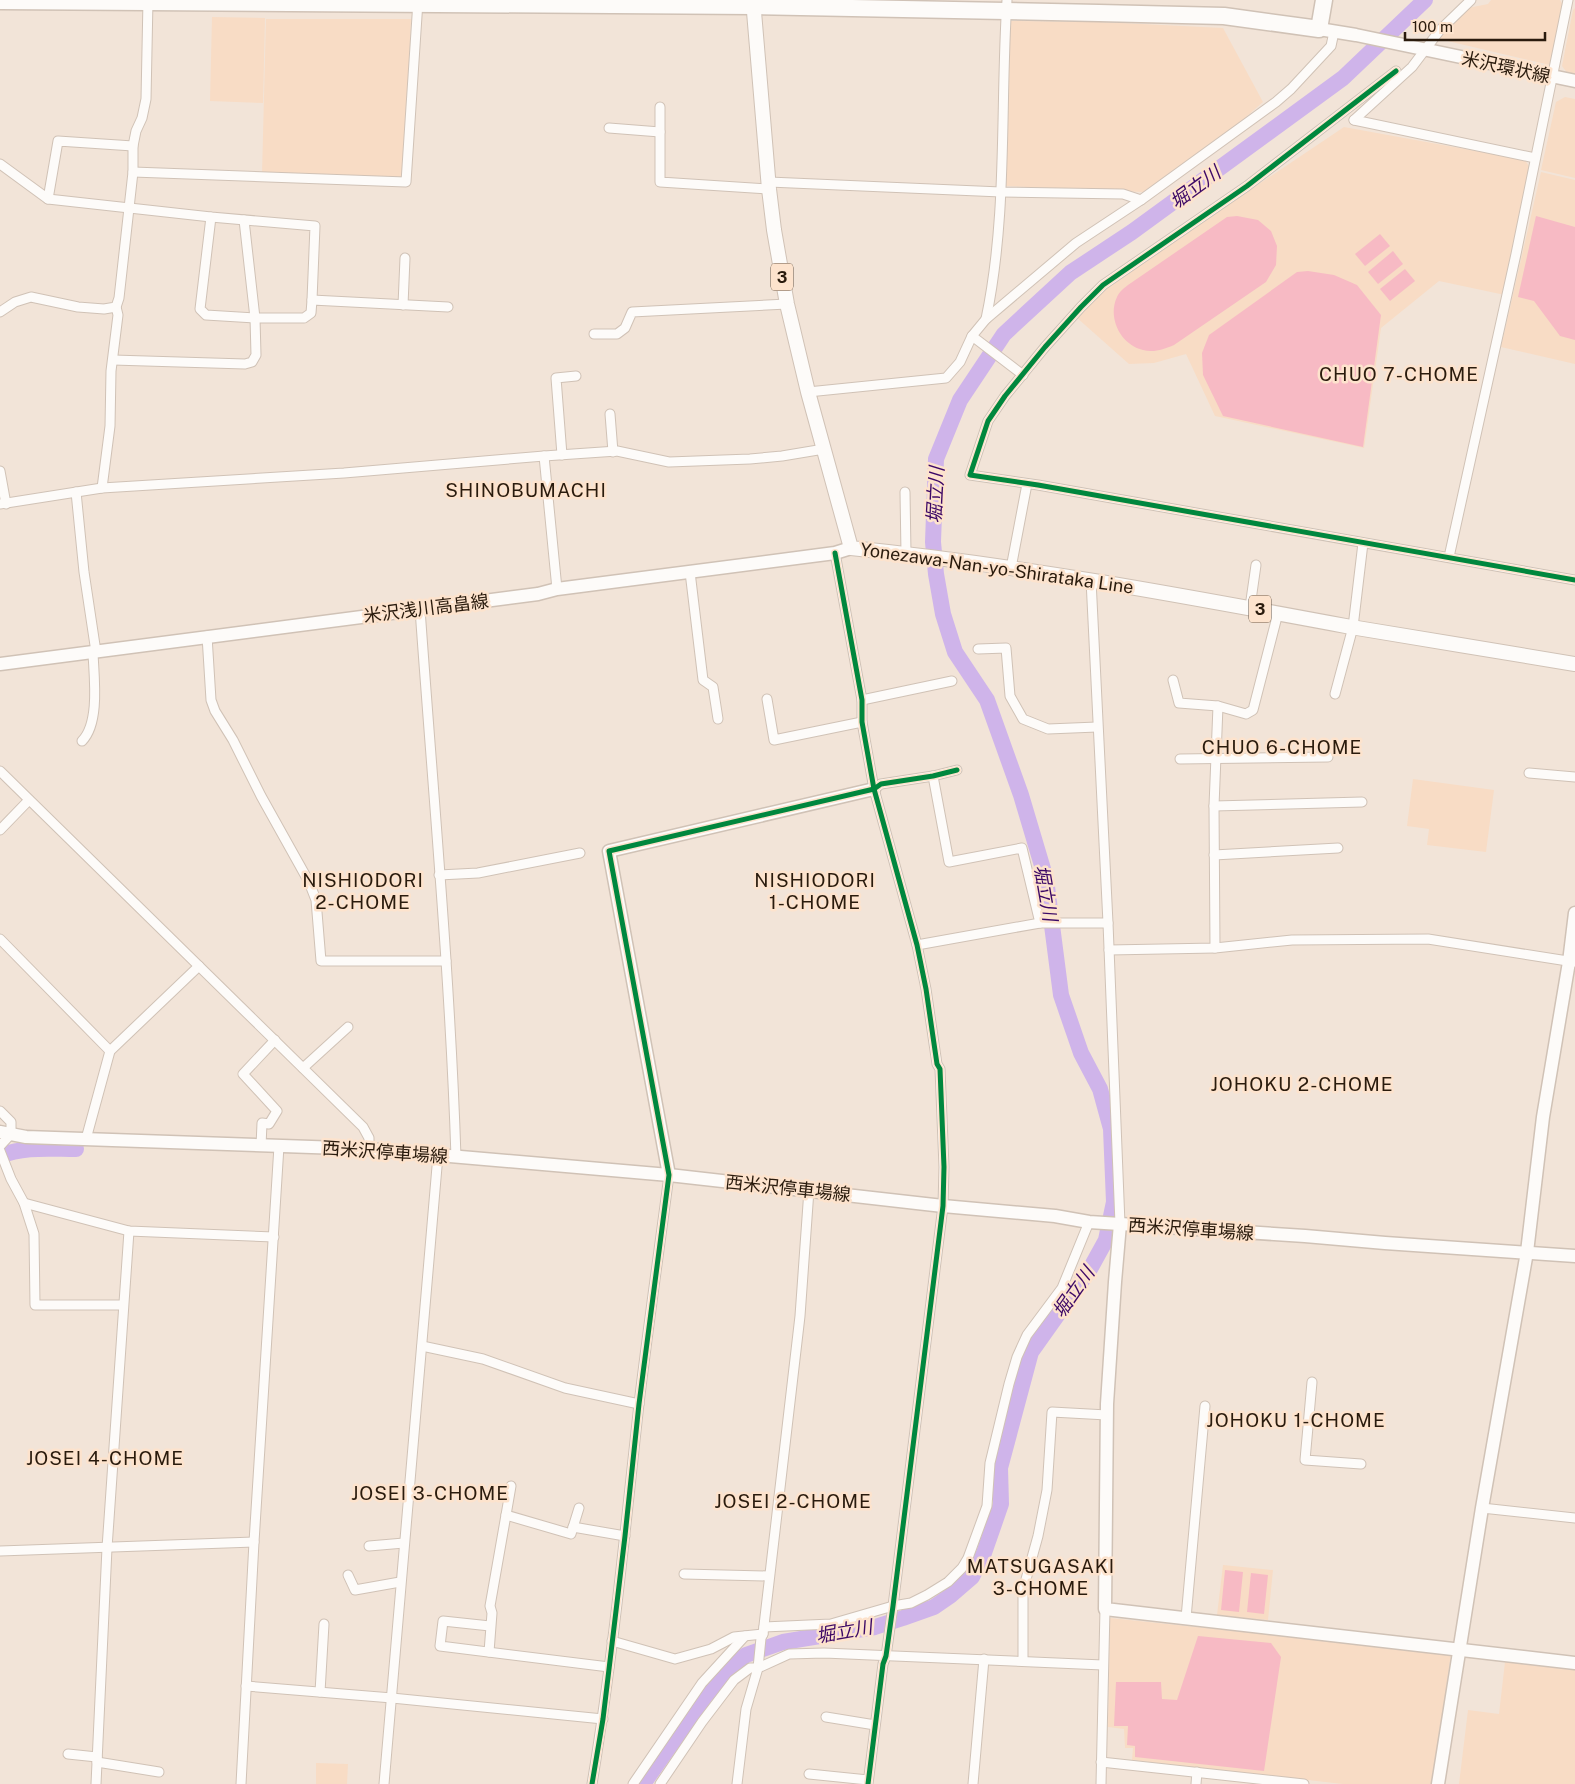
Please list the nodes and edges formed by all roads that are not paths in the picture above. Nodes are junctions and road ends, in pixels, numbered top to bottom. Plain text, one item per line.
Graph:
1 (1324, 0) edge
2 (1471, 0) edge
3 (1568, 0) edge
4 (0, 1) edge
5 (148, 1) edge
6 (183, 1) edge
7 (244, 1) edge
8 (418, 2) edge
9 (753, 3) edge
10 (1007, 6) edge
11 (1326, 31) junction
12 (1424, 50) junction
13 (1396, 71) dead end
14 (1553, 77) junction
15 (1575, 81) edge
16 (660, 107) dead end
17 (609, 128) dead end
18 (660, 132) junction
19 (133, 146) junction
20 (1535, 158) junction
21 (0, 164) edge
22 (133, 172) junction
23 (769, 186) junction
24 (1001, 192) junction
25 (48, 199) junction
26 (1141, 200) junction
27 (129, 208) junction
28 (211, 217) junction
29 (244, 220) junction
30 (405, 258) dead end
31 (312, 300) junction
32 (787, 304) junction
33 (403, 305) junction
34 (448, 307) dead end
35 (116, 308) junction
36 (0, 312) edge
37 (255, 318) junction
38 (986, 319) junction
39 (594, 334) dead end
40 (974, 337) junction
41 (114, 360) junction
42 (1022, 375) junction
43 (576, 376) dead end
44 (808, 392) junction
45 (610, 414) dead end
46 (824, 449) junction
47 (613, 452) junction
48 (562, 455) junction
49 (544, 456) junction
50 (0, 471) edge
51 (1027, 484) junction
52 (102, 488) junction
53 (76, 492) junction
54 (905, 492) dead end
55 (3, 504) edge
56 (1363, 543) junction
57 (851, 548) junction
58 (835, 553) junction
59 (909, 554) junction
60 (1450, 557) junction
61 (1256, 565) dead end
62 (1011, 568) junction
63 (690, 572) junction
64 (1090, 580) junction
65 (1575, 580) edge
66 (557, 589) junction
67 (1250, 608) junction
68 (420, 609) junction
69 (1278, 613) junction
70 (1353, 627) junction
71 (207, 636) junction
72 (978, 649) dead end
73 (94, 652) junction
74 (0, 664) edge
75 (1575, 664) edge
76 (1173, 680) dead end
77 (952, 681) dead end
78 (1335, 694) dead end
79 (767, 699) dead end
80 (862, 700) junction
81 (1218, 706) junction
82 (718, 719) dead end
83 (862, 722) junction
84 (1097, 727) junction
85 (82, 741) dead end
86 (1328, 757) dead end
87 (1215, 758) junction
88 (1180, 760) dead end
89 (957, 770) dead end
90 (0, 771) edge
91 (1529, 773) dead end
92 (933, 776) junction
93 (1575, 777) edge
94 (874, 789) junction
95 (29, 800) junction
96 (1362, 802) dead end
97 (1214, 806) junction
98 (0, 830) edge
99 (1338, 848) dead end
100 (580, 853) dead end
101 (1214, 855) junction
102 (439, 875) junction
103 (1575, 913) edge
104 (1040, 923) junction
105 (1108, 923) junction
106 (0, 939) edge
107 (917, 945) junction
108 (1215, 948) junction
109 (1109, 950) junction
110 (446, 960) junction
111 (1572, 962) edge
112 (199, 966) junction
113 (348, 1028) dead end
114 (275, 1040) junction
115 (110, 1051) junction
116 (303, 1068) junction
117 (0, 1111) edge
118 (6, 1133) edge
119 (86, 1139) junction
120 (0, 1146) edge
121 (261, 1146) junction
122 (279, 1146) junction
123 (369, 1149) junction
124 (0, 1151) edge
125 (438, 1155) junction
126 (456, 1157) junction
127 (669, 1175) junction
128 (809, 1190) junction
129 (24, 1203) junction
130 (943, 1206) junction
131 (1089, 1222) junction
132 (1119, 1224) junction
133 (129, 1231) junction
134 (274, 1237) junction
135 (1527, 1252) junction
136 (1575, 1256) edge
137 (123, 1305) junction
138 (422, 1346) junction
139 (1312, 1382) dead end
140 (639, 1404) junction
141 (1205, 1406) dead end
142 (1107, 1415) junction
143 (1362, 1464) dead end
144 (510, 1486) dead end
145 (579, 1508) dead end
146 (1482, 1508) junction
147 (506, 1515) junction
148 (1575, 1518) edge
149 (573, 1527) junction
150 (626, 1536) junction
151 (254, 1542) junction
152 (404, 1544) junction
153 (369, 1546) dead end
154 (107, 1548) junction
155 (0, 1551) edge
156 (684, 1574) dead end
157 (348, 1575) dead end
158 (769, 1576) junction
159 (400, 1582) junction
160 (893, 1609) junction
161 (1105, 1610) junction
162 (1186, 1618) junction
163 (324, 1624) dead end
164 (490, 1626) junction
165 (763, 1633) junction
166 (745, 1636) junction
167 (612, 1641) junction
168 (1460, 1650) junction
169 (489, 1652) junction
170 (886, 1656) junction
171 (984, 1659) junction
172 (1023, 1661) junction
173 (1575, 1663) edge
174 (1102, 1665) junction
175 (758, 1666) junction
176 (609, 1667) junction
177 (246, 1686) junction
178 (320, 1692) junction
179 (392, 1698) junction
180 (826, 1717) dead end
181 (603, 1719) junction
182 (875, 1726) junction
183 (68, 1754) dead end
184 (97, 1760) junction
185 (1101, 1762) junction
186 (159, 1772) dead end
187 (1197, 1772) junction
188 (809, 1774) dead end
189 (868, 1782) edge
190 (96, 1784) edge
191 (241, 1784) edge
192 (384, 1784) edge
193 (592, 1784) edge
194 (633, 1784) edge
195 (660, 1784) edge
196 (737, 1784) edge
197 (973, 1784) edge
198 (1101, 1784) edge
199 (1196, 1784) edge
200 (1304, 1784) edge
201 (1438, 1784) edge

1 - 11 highway
2 - 12 street
3 - 14 street
4 - 5 highway
5 - 6 highway
5 - 19 street
6 - 7 highway
7 - 8 highway
8 - 9 highway
8 - 22 street
9 - 10 highway
9 - 23 main road, Yonezawa-Nan-yo-Shirataka Line / 3
10 - 11 highway
10 - 24 street
11 - 12 main road, 米沢環状線
11 - 26 street
12 - 14 main road, 米沢環状線
12 - 20 street
13 - 42 street
14 - 15 main road, 米沢環状線
14 - 20 street
16 - 18 street
17 - 18 street
18 - 23 street
19 - 22 street
19 - 25 street
20 - 60 street
21 - 25 street
22 - 27 street
23 - 24 street
23 - 32 main road, Yonezawa-Nan-yo-Shirataka Line / 3
24 - 26 street
24 - 38 street
25 - 27 street
26 - 38 street
27 - 28 street
27 - 35 street
28 - 29 street
28 - 37 street
29 - 31 street
29 - 37 street
30 - 33 street
31 - 33 street
31 - 37 street
32 - 39 street
32 - 44 main road, Yonezawa-Nan-yo-Shirataka Line / 3
33 - 34 street
35 - 36 street
35 - 41 street
37 - 41 street
38 - 40 street
40 - 42 street
40 - 44 street
41 - 52 street
42 - 51 street
43 - 48 street
44 - 46 main road, Yonezawa-Nan-yo-Shirataka Line / 3
45 - 47 street
46 - 47 street
46 - 57 main road, Yonezawa-Nan-yo-Shirataka Line / 3
47 - 48 street
48 - 49 street
49 - 52 street
49 - 66 street
50 - 55 street
51 - 56 street
51 - 62 street
52 - 53 street
53 - 55 street
53 - 73 street
54 - 59 street
56 - 60 street
56 - 70 street
57 - 58 main road, 米沢浅川高畠線
57 - 59 main road, Yonezawa-Nan-yo-Shirataka Line / 3
58 - 63 main road, 米沢浅川高畠線
58 - 80 street
59 - 62 main road, Yonezawa-Nan-yo-Shirataka Line / 3
60 - 65 street
61 - 67 street
62 - 64 main road, Yonezawa-Nan-yo-Shirataka Line / 3
63 - 66 main road, 米沢浅川高畠線
63 - 82 street
64 - 67 main road, Yonezawa-Nan-yo-Shirataka Line / 3
64 - 84 street
66 - 68 main road, 米沢浅川高畠線
67 - 69 main road, Yonezawa-Nan-yo-Shirataka Line / 3
68 - 71 main road, 米沢浅川高畠線
68 - 102 street
69 - 70 main road, Yonezawa-Nan-yo-Shirataka Line / 3
69 - 81 street
70 - 75 main road, Yonezawa-Nan-yo-Shirataka Line / 3
70 - 78 street
71 - 73 main road, 米沢浅川高畠線
71 - 110 street
72 - 84 street
73 - 74 main road, 米沢浅川高畠線
73 - 85 street
76 - 81 street
77 - 80 street
79 - 83 street
80 - 83 street
81 - 87 street
83 - 94 street
84 - 105 street
86 - 87 street
87 - 88 street
87 - 97 street
89 - 92 street
90 - 95 street
91 - 93 street
92 - 94 street
92 - 104 street
94 - 107 street
94 - 127 main road
95 - 98 street
95 - 112 street
96 - 97 street
97 - 101 street
99 - 101 street
100 - 102 street
101 - 108 street
102 - 110 street
103 - 111 main road
104 - 105 street
104 - 107 street
105 - 109 street
106 - 115 street
107 - 130 street
108 - 109 street
108 - 111 street
109 - 132 street
110 - 126 street
111 - 135 main road
112 - 114 street
112 - 115 street
113 - 116 street
114 - 116 street
114 - 121 street
115 - 119 street
116 - 123 street
117 - 118 street
118 - 119 main road, 西米沢停車場線
118 - 120 street
119 - 121 main road, 西米沢停車場線
121 - 122 main road, 西米沢停車場線
122 - 123 main road, 西米沢停車場線
122 - 134 street
123 - 125 main road, 西米沢停車場線
124 - 129 street
125 - 126 main road, 西米沢停車場線
125 - 138 street
126 - 127 main road, 西米沢停車場線
127 - 128 main road, 西米沢停車場線
127 - 140 street
128 - 130 main road, 西米沢停車場線
128 - 158 street
129 - 133 street
129 - 137 street
130 - 131 main road, 西米沢停車場線
130 - 160 street
131 - 132 main road, 西米沢停車場線
131 - 160 street
132 - 135 main road, 西米沢停車場線
132 - 142 main road
133 - 134 street
133 - 137 street
134 - 151 street
135 - 136 main road, 西米沢停車場線
135 - 146 main road
137 - 154 street
138 - 140 street
138 - 152 street
139 - 143 street
140 - 150 street
141 - 162 street
142 - 161 main road
142 - 172 street
144 - 147 street
145 - 149 street
146 - 148 street
146 - 168 main road
147 - 149 street
147 - 164 street
149 - 150 street
150 - 167 street
151 - 154 street
151 - 177 street
152 - 153 street
152 - 159 street
154 - 155 street
154 - 184 street
156 - 158 street
157 - 159 street
158 - 165 street
159 - 179 street
160 - 165 street
160 - 170 street
161 - 162 main road
161 - 174 street
162 - 168 main road
163 - 178 street
164 - 169 street
164 - 169 street
165 - 166 street
165 - 175 street
166 - 167 street
166 - 194 street
167 - 176 street
168 - 173 main road
168 - 201 main road
169 - 176 street
170 - 171 street
170 - 175 street
170 - 182 street
171 - 172 street
171 - 197 street
172 - 174 street
174 - 185 street
175 - 195 street
175 - 196 street
176 - 181 street
177 - 178 street
177 - 191 street
178 - 179 street
179 - 181 street
179 - 192 street
180 - 182 street
181 - 193 street
182 - 189 street
183 - 184 street
184 - 186 street
184 - 190 street
185 - 187 street
185 - 198 street
187 - 199 street
187 - 200 street
188 - 189 street

